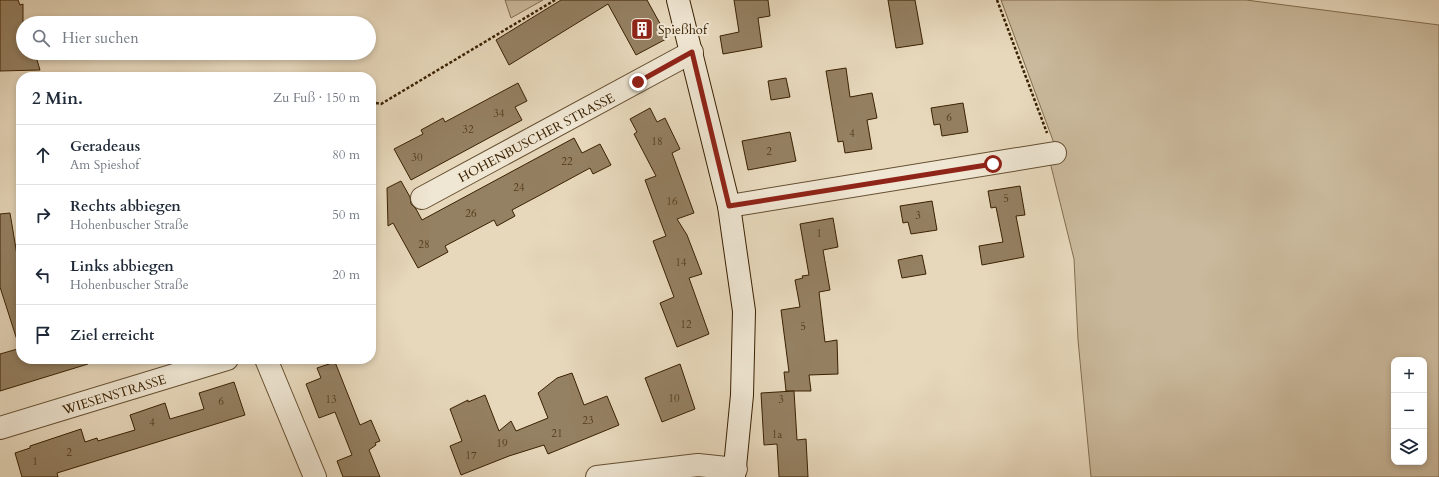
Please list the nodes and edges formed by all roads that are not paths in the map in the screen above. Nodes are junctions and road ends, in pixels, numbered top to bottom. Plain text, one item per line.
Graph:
1 (678, 0) edge
2 (692, 52) junction
3 (1055, 154) road end
4 (422, 198) dead end
5 (729, 206) junction
6 (211, 364) edge
7 (268, 364) edge
8 (0, 428) edge
9 (735, 473) edge
10 (315, 477) edge
11 (597, 477) edge

1 - 2 street
2 - 4 street, HOHENBUSCHER STRASSE
2 - 5 street
3 - 5 street
5 - 9 street
6 - 8 street, WIESENSTRASSE
7 - 10 street
9 - 11 street

